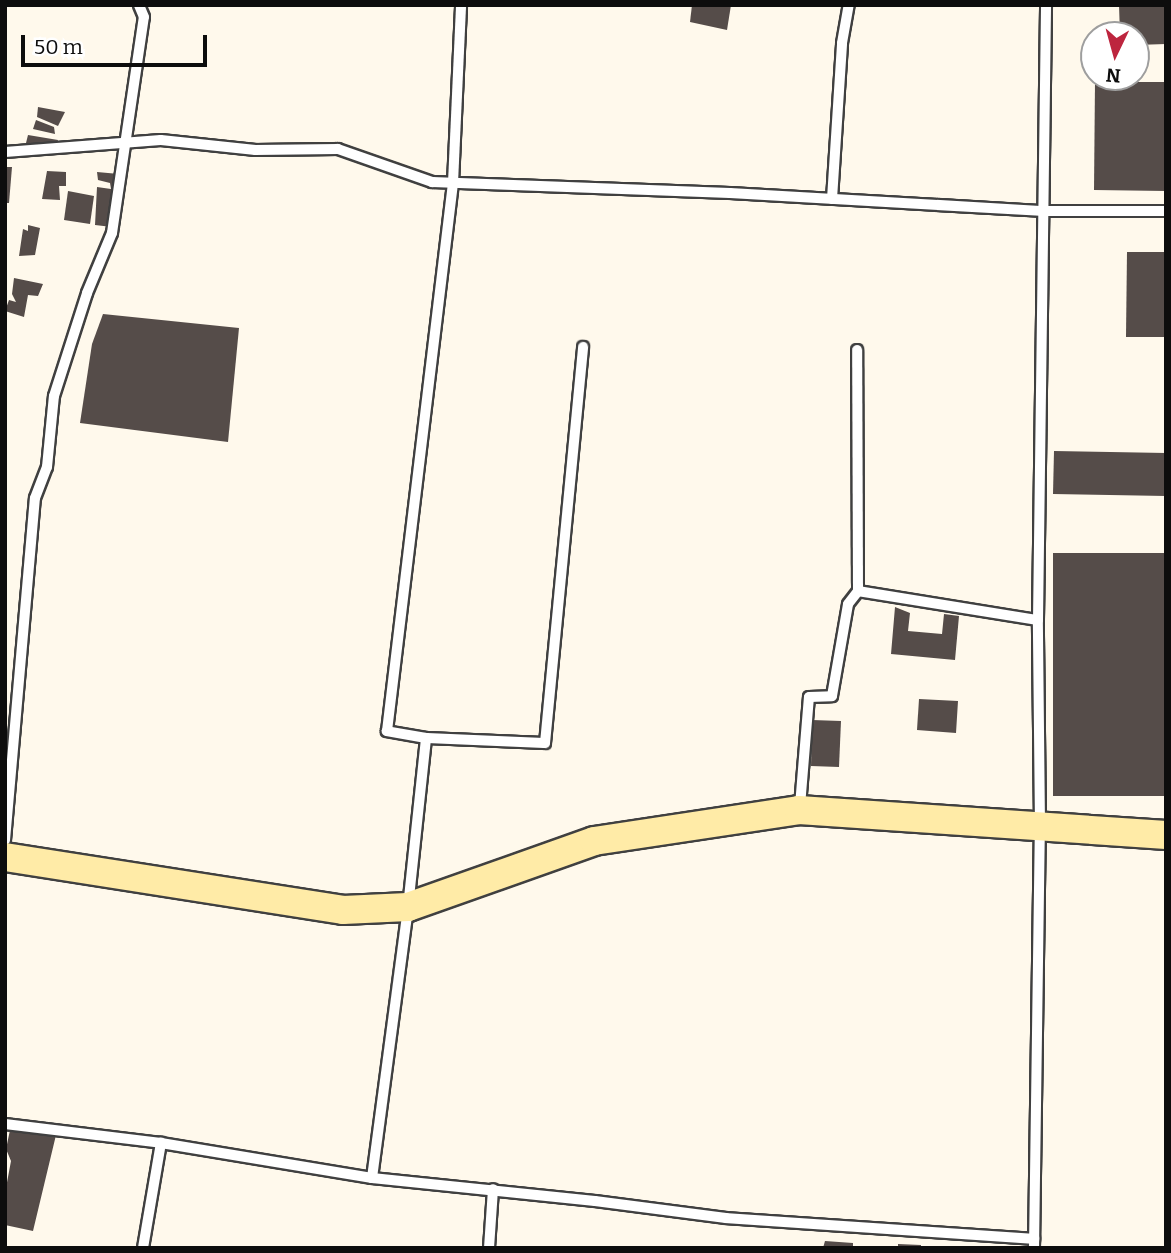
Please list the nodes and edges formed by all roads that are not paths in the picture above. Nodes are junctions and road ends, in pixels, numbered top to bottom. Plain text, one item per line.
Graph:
1 (139, 5) edge
2 (461, 5) edge
3 (849, 5) edge
4 (1046, 5) edge
5 (127, 142) junction
6 (5, 152) edge
7 (453, 183) junction
8 (832, 199) junction
9 (1044, 211) junction
10 (1166, 211) edge
11 (583, 347) dead end
12 (858, 350) dead end
13 (858, 591) junction
14 (1038, 620) junction
15 (426, 738) junction
16 (799, 810) junction
17 (1040, 826) junction
18 (1166, 835) edge
19 (5, 839) edge
20 (5, 857) edge
21 (408, 907) junction
22 (5, 1124) edge
23 (161, 1143) junction
24 (372, 1178) junction
25 (493, 1189) junction
26 (1034, 1243) edge
27 (143, 1248) edge
28 (489, 1248) edge

1 - 5 lane
2 - 7 lane
3 - 8 lane
4 - 9 lane
5 - 6 lane
5 - 7 lane
5 - 19 lane
7 - 8 lane
7 - 15 lane
8 - 9 lane
9 - 10 lane
9 - 14 lane
11 - 15 lane
12 - 13 lane
13 - 14 lane
13 - 16 lane
14 - 17 lane
15 - 21 lane
16 - 17 street
16 - 21 street
17 - 18 street
17 - 26 lane
20 - 21 street
21 - 24 lane
22 - 23 lane
23 - 24 lane
23 - 27 lane
24 - 25 lane
25 - 26 lane
25 - 28 lane

